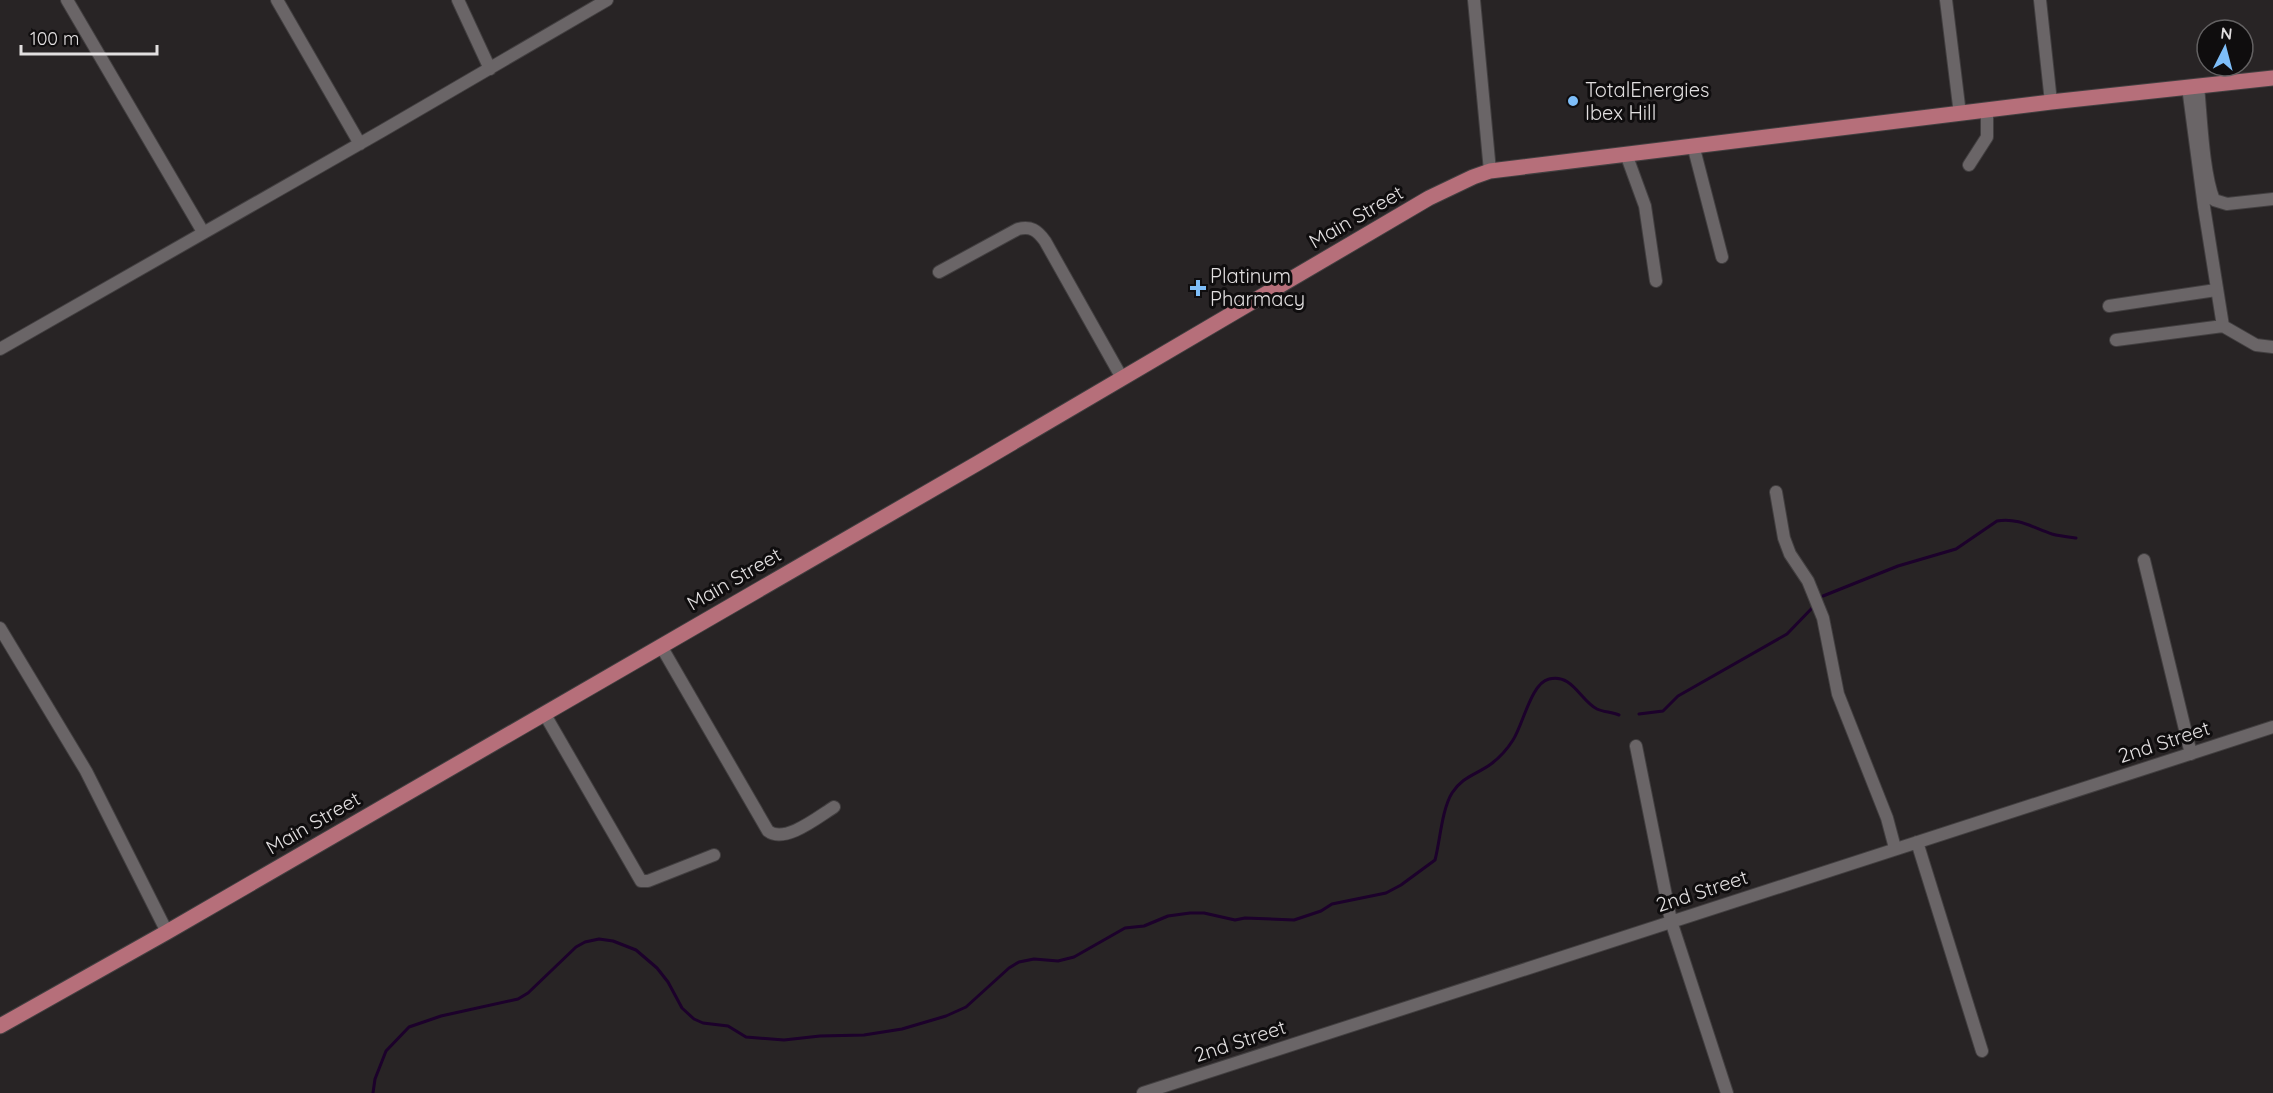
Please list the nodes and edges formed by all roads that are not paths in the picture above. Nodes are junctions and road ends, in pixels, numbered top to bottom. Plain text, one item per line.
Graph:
1 (67, 0) edge
2 (277, 0) edge
3 (458, 0) edge
4 (607, 0) edge
5 (1474, 0) edge
6 (1946, 0) edge
7 (2040, 0) edge
8 (489, 69) junction
9 (2273, 78) edge
10 (2193, 86) junction
11 (2052, 102) junction
12 (1987, 111) junction
13 (1960, 114) junction
14 (360, 144) junction
15 (1693, 145) junction
16 (1626, 154) junction
17 (1969, 165) dead end
18 (1490, 171) junction
19 (2273, 199) edge
20 (203, 232) junction
21 (1722, 257) dead end
22 (939, 272) dead end
23 (1656, 281) dead end
24 (2216, 290) junction
25 (2109, 306) dead end
26 (2223, 326) junction
27 (2116, 340) dead end
28 (2273, 347) edge
29 (0, 349) edge
30 (1122, 378) junction
31 (1776, 492) dead end
32 (2144, 560) dead end
33 (0, 628) edge
34 (661, 646) junction
35 (544, 714) junction
36 (2273, 727) edge
37 (1636, 746) dead end
38 (2191, 754) junction
39 (834, 807) dead end
40 (1917, 842) junction
41 (1895, 848) junction
42 (714, 855) dead end
43 (1671, 921) junction
44 (167, 932) junction
45 (2, 1021) edge
46 (1982, 1050) dead end
47 (1143, 1093) edge
48 (1727, 1093) edge

1 - 20 street
2 - 14 street
3 - 8 street
4 - 8 street
5 - 18 street
6 - 13 street
7 - 11 street
8 - 14 street
9 - 10 main road, Main Street
10 - 11 main road, Main Street
10 - 19 street
10 - 24 street
11 - 12 main road, Main Street
12 - 13 main road, Main Street
12 - 17 street
13 - 15 main road, Main Street
14 - 20 street
15 - 16 main road, Main Street
15 - 21 street
16 - 18 main road, Main Street
16 - 23 street
18 - 30 main road, Main Street
20 - 29 street
22 - 30 street
24 - 25 street
24 - 26 street
26 - 27 street
26 - 28 street
30 - 34 main road, Main Street
31 - 41 street
32 - 38 street
33 - 44 street
34 - 35 main road, Main Street
34 - 39 street
35 - 42 street
35 - 44 main road, Main Street
36 - 38 street, 2nd Street
37 - 43 street
38 - 40 street, 2nd Street
40 - 41 street, 2nd Street
40 - 46 street
41 - 43 street, 2nd Street
43 - 47 street, 2nd Street
43 - 48 street
44 - 45 main road, Main Street

